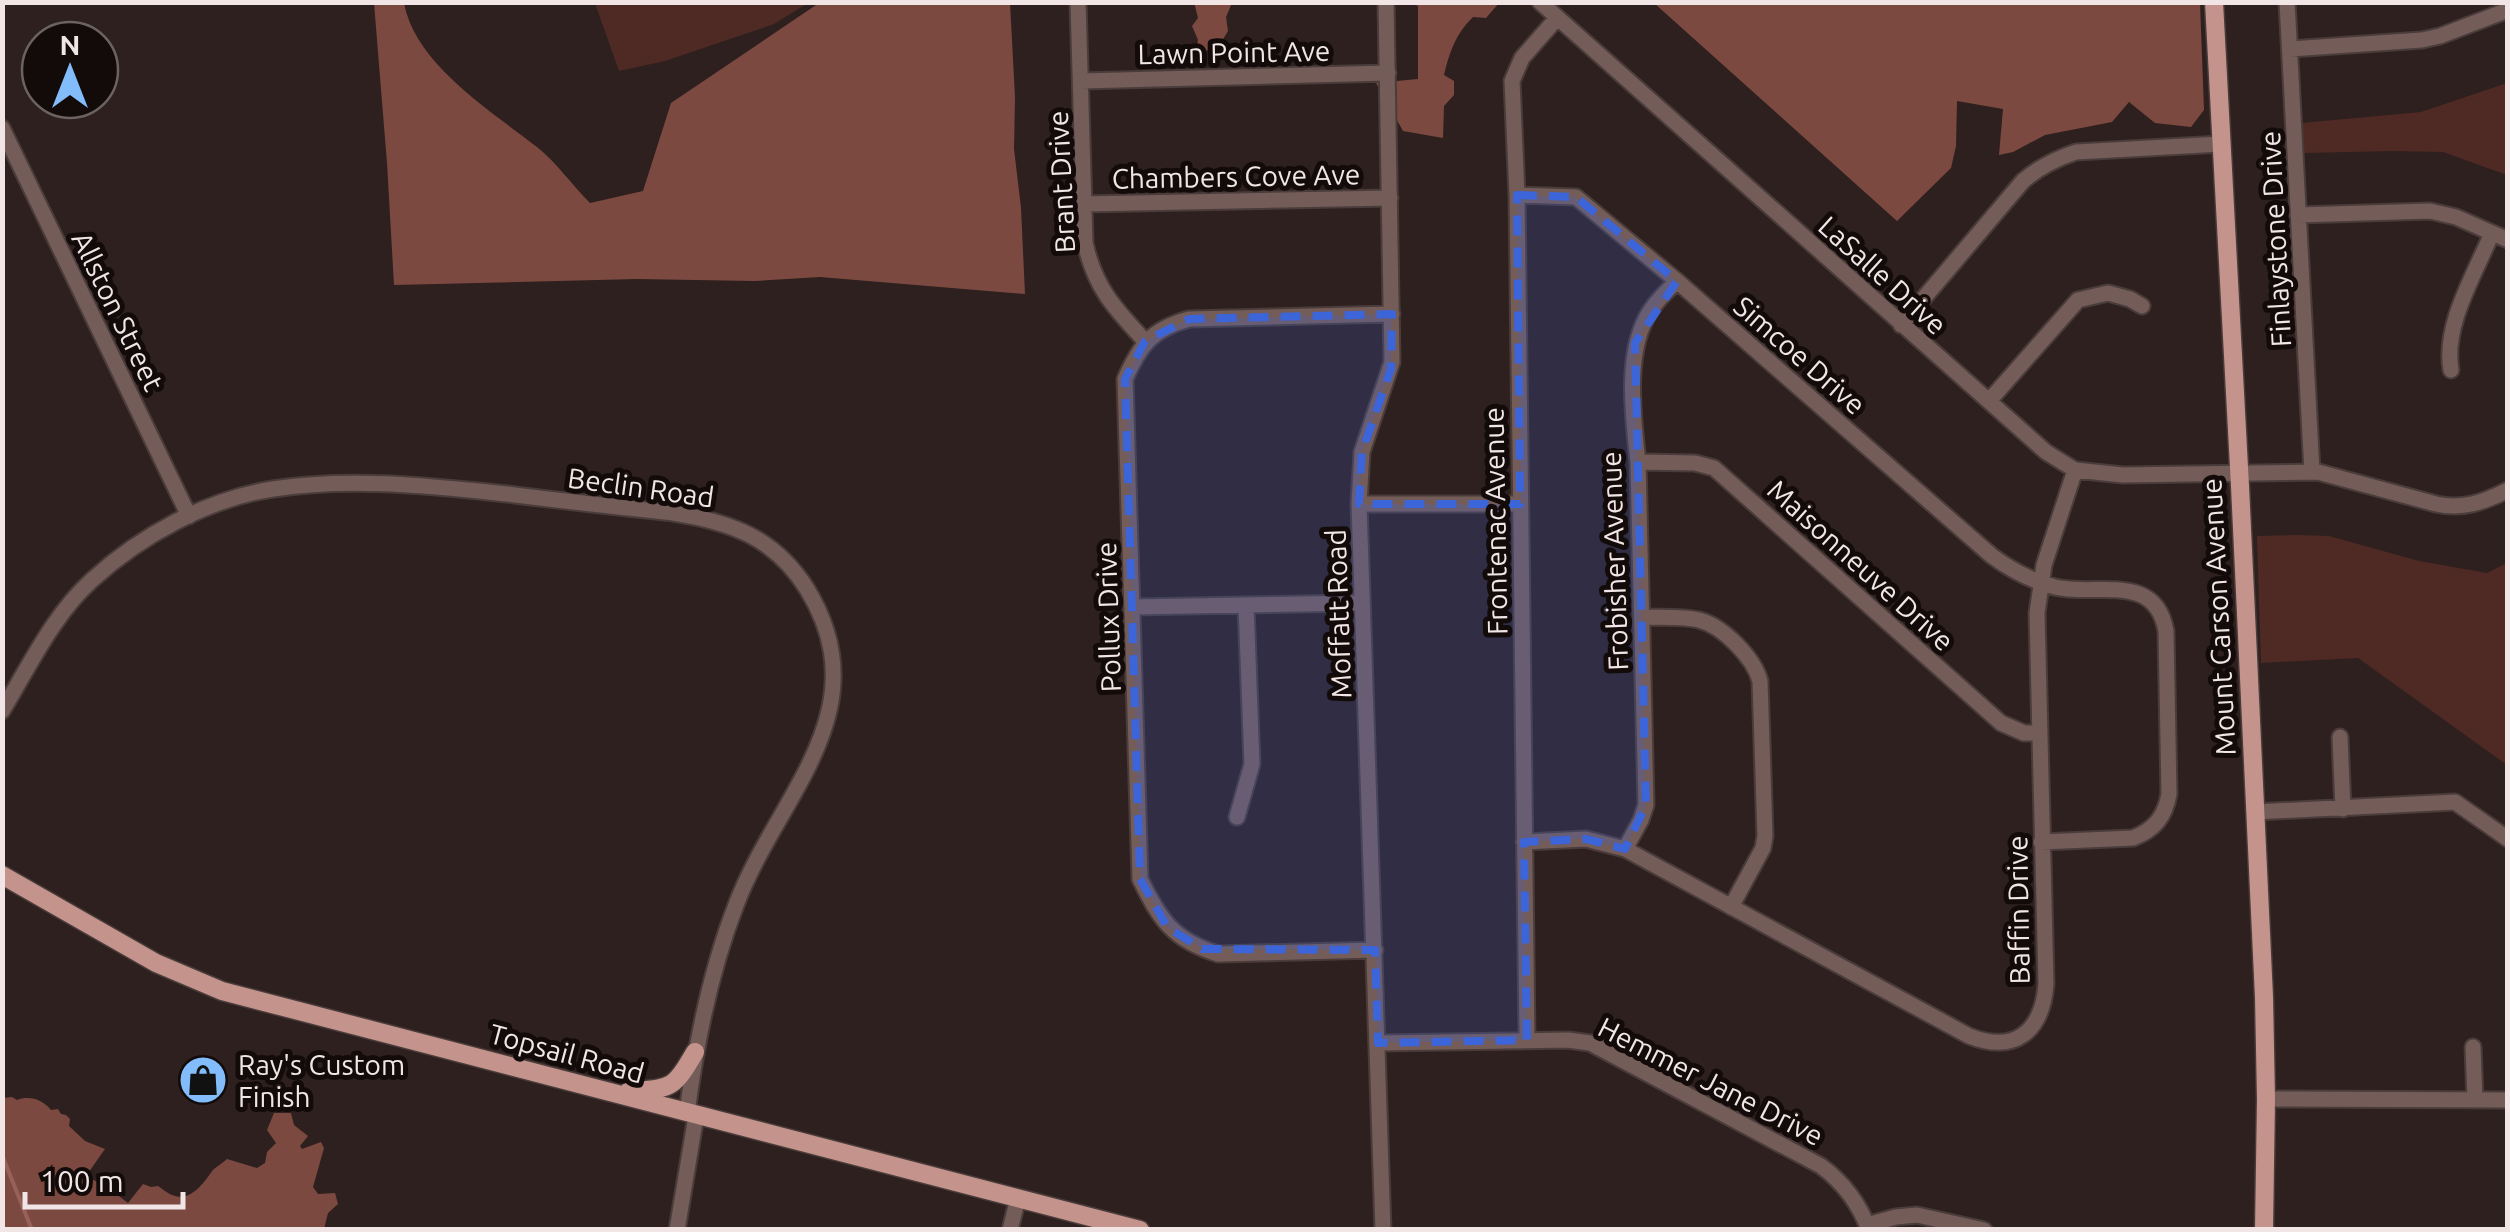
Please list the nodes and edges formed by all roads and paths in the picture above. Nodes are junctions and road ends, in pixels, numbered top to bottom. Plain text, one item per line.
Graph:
1 (1078, 2) edge
2 (1386, 2) edge
3 (1540, 2) edge
4 (2214, 2) edge
5 (2287, 2) edge
6 (2508, 10) edge
7 (1557, 18) junction
8 (2290, 50) junction
9 (1388, 74) junction
10 (1081, 80) junction
11 (2, 128) edge
12 (2221, 144) junction
13 (1517, 195) junction
14 (1390, 198) junction
15 (1084, 204) junction
16 (2298, 215) junction
17 (2500, 236) edge
18 (1677, 280) junction
19 (2142, 306) dead end
20 (1392, 314) junction
21 (1901, 324) junction
22 (1146, 341) junction
23 (2452, 370) dead end
24 (1988, 401) junction
25 (1638, 462) junction
26 (2075, 470) junction
27 (2312, 472) junction
28 (2239, 475) junction
29 (2508, 490) edge
30 (1359, 504) junction
31 (1520, 504) junction
32 (189, 516) junction
33 (2040, 582) junction
34 (1361, 603) junction
35 (1246, 604) junction
36 (1133, 607) junction
37 (1642, 617) junction
38 (2, 711) edge
39 (2039, 733) junction
40 (2340, 737) dead end
41 (2343, 809) junction
42 (2255, 812) junction
43 (1236, 817) dead end
44 (2508, 839) edge
45 (1524, 842) junction
46 (2042, 842) junction
47 (1625, 849) junction
48 (2, 875) edge
49 (1730, 908) junction
50 (1374, 950) junction
51 (1527, 1040) junction
52 (1378, 1042) junction
53 (2473, 1047) dead end
54 (695, 1052) junction
55 (615, 1092) junction
56 (2266, 1099) junction
57 (2475, 1100) junction
58 (2508, 1100) edge
59 (691, 1114) junction
60 (1018, 1198) junction
61 (1868, 1228) edge
62 (677, 1230) edge
63 (1010, 1230) edge
64 (1140, 1230) edge
65 (1384, 1230) edge
66 (1984, 1230) edge
67 (2264, 1230) edge

1 - 10 street, Brant Drive
2 - 9 street, Moffatt Road
3 - 7 street, LaSalle Drive
4 - 12 main road, Mount Carson Avenue
5 - 8 street, Finlaystone Drive
6 - 8 street
7 - 13 street, Frontenac Avenue
7 - 21 street, LaSalle Drive
8 - 16 street, Finlaystone Drive
9 - 10 street, Lawn Point Ave
9 - 14 street, Moffatt Road
10 - 15 street, Brant Drive
11 - 32 street, Allston Street
12 - 21 street
12 - 28 main road, Mount Carson Avenue
13 - 18 street, Simcoe Drive
13 - 31 street, Frontenac Avenue
14 - 15 street, Chambers Cove Ave
14 - 20 street, Moffatt Road
15 - 22 street, Brant Drive
16 - 17 street
16 - 27 street, Finlaystone Drive
17 - 23 street
18 - 25 street, Frobisher Avenue
18 - 33 street, Simcoe Drive
19 - 24 street
20 - 22 street
20 - 30 street, Moffatt Road
21 - 24 street, LaSalle Drive
22 - 36 street, Pollux Drive
24 - 26 street, LaSalle Drive
25 - 37 street, Frobisher Avenue
25 - 39 street, Maisonneuve Drive
26 - 28 street, LaSalle Drive
26 - 33 street, Baffin Drive
27 - 28 street, LaSalle Drive
27 - 29 street, LaSalle Drive
28 - 42 main road, Mount Carson Avenue
30 - 31 street
30 - 34 street, Moffatt Road
31 - 45 street, Frontenac Avenue
32 - 38 street, Beclin Road
32 - 54 street, Beclin Road
33 - 39 street, Baffin Drive
33 - 46 street, Simcoe Drive
34 - 35 street
34 - 50 street, Moffatt Road
35 - 36 street
35 - 43 street
36 - 50 street, Pollux Drive
37 - 47 street, Frobisher Avenue
37 - 49 street
39 - 46 street, Baffin Drive
40 - 41 street
41 - 42 street
41 - 44 street
42 - 56 main road, Mount Carson Avenue
45 - 47 street, Baffin Drive
45 - 51 street, Frontenac Avenue
46 - 49 street, Baffin Drive
47 - 49 street, Baffin Drive
48 - 55 main road, Topsail Road
50 - 52 street, Moffatt Road
51 - 52 street, Hemmer Jane Drive
51 - 61 street, Hemmer Jane Drive
52 - 65 street, Moffatt Road
53 - 57 street
54 - 55 main road
54 - 59 street, Beclin Road
55 - 59 main road, Topsail Road
56 - 57 street
56 - 67 main road, Mount Carson Avenue
57 - 58 street
59 - 60 main road, Topsail Road
59 - 62 street, Beclin Road
60 - 63 street
60 - 64 main road, Topsail Road
61 - 66 street

